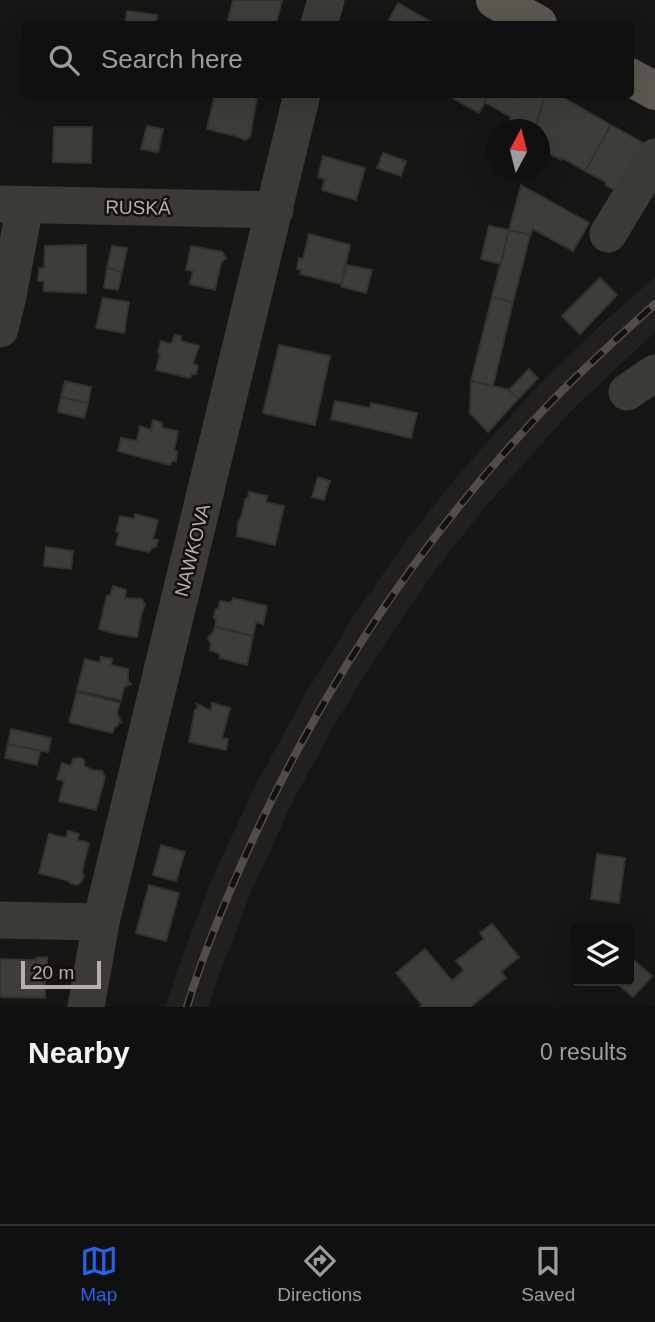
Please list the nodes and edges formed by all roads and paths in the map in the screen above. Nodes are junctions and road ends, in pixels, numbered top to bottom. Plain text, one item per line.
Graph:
1 (326, 0) edge
2 (495, 0) edge
3 (320, 21) edge
4 (533, 21) edge
5 (634, 79) edge
6 (655, 92) edge
7 (301, 98) edge
8 (655, 157) edge
9 (12, 205) edge
10 (275, 210) junction
11 (608, 234) dead end
12 (0, 329) edge
13 (0, 920) edge
14 (101, 922) junction
15 (86, 1007) edge

1 - 3 street
2 - 4 main road
5 - 6 main road
7 - 10 street, NAWKOVA
8 - 11 street
9 - 10 street, RUSKÁ
9 - 12 street
10 - 14 street, NAWKOVA
13 - 14 street
14 - 15 street, NAWKOVA

